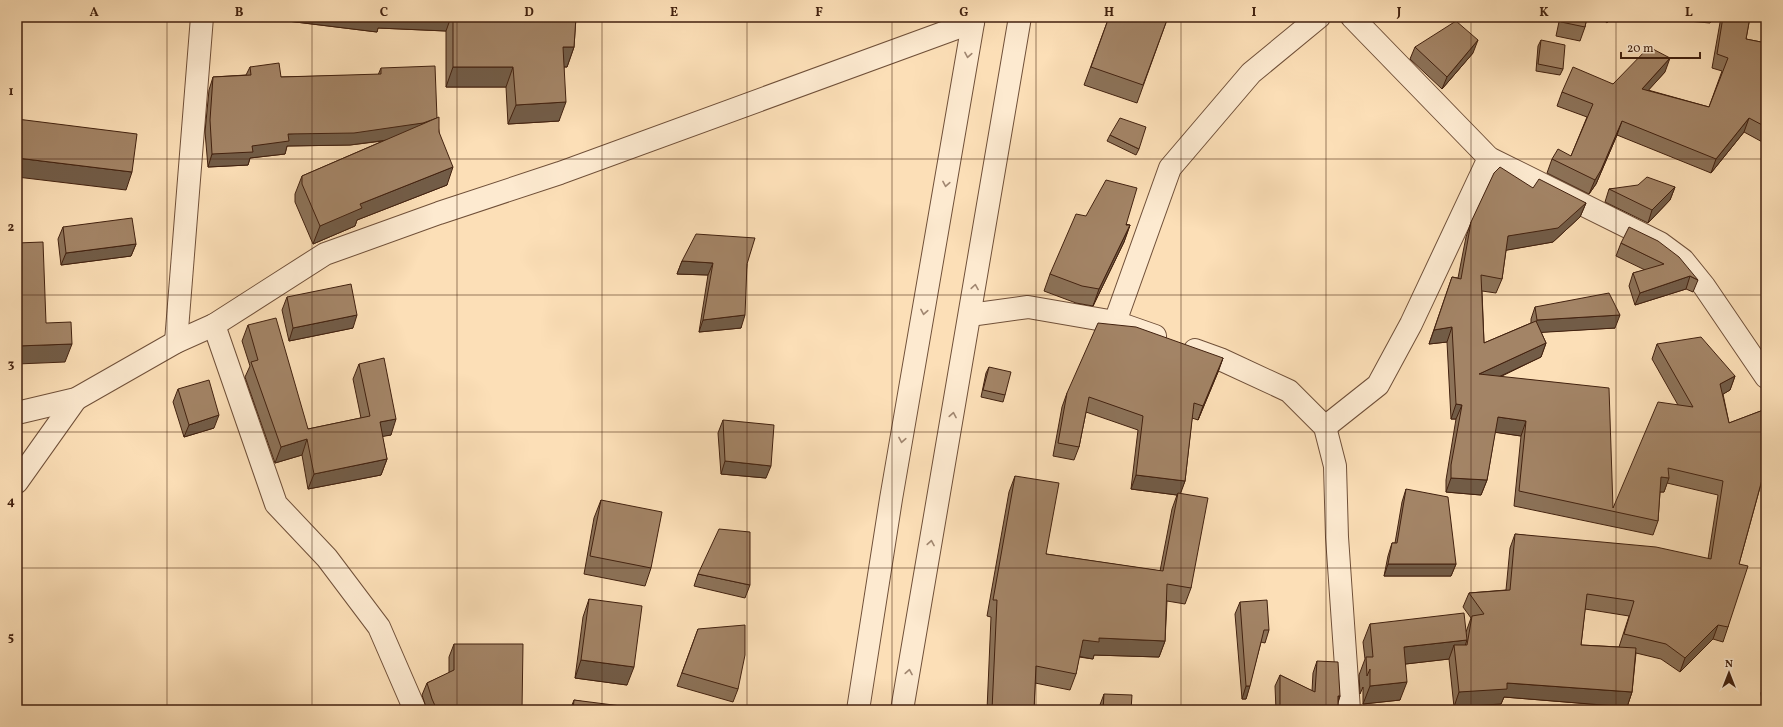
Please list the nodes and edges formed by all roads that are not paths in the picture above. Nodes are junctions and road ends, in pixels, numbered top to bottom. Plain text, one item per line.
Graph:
1 (202, 17) edge
2 (1020, 17) edge
3 (1319, 17) edge
4 (1352, 17) edge
5 (974, 20) edge
6 (1489, 158) junction
7 (970, 315) junction
8 (1115, 322) junction
9 (214, 325) junction
10 (176, 342) junction
11 (1766, 377) edge
12 (76, 399) junction
13 (17, 413) edge
14 (1325, 427) junction
15 (17, 482) edge
16 (415, 710) edge
17 (858, 710) edge
18 (902, 710) edge
19 (1349, 710) edge

1 - 10 street
7 -> 2 street
3 - 8 street
4 - 6 street
5 - 9 street
5 -> 17 street
6 - 11 street
6 - 14 street
7 - 8 street
18 -> 7 street
8 - 14 street
9 - 10 street
9 - 16 street
10 - 12 street
12 - 13 street
12 - 15 street
14 - 19 street

